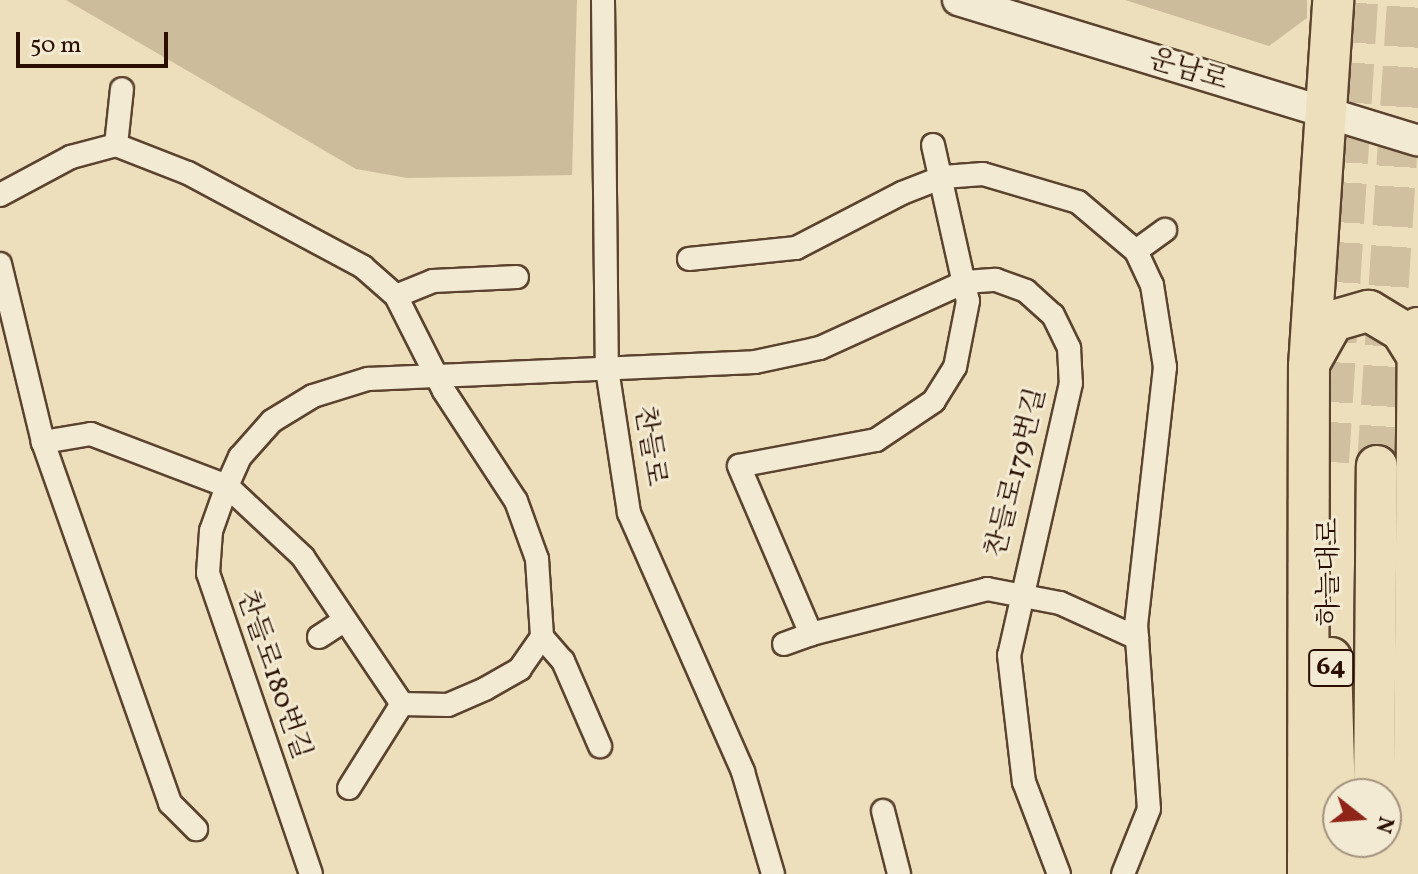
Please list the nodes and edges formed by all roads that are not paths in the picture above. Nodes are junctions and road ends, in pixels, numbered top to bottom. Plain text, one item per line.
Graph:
1 (603, 0) edge
2 (958, 0) edge
3 (1333, 0) edge
4 (122, 89) dead end
5 (1328, 113) junction
6 (1418, 141) edge
7 (116, 145) junction
8 (933, 145) dead end
9 (943, 177) junction
10 (0, 195) edge
11 (1165, 230) dead end
12 (1136, 251) junction
13 (689, 259) dead end
14 (0, 264) edge
15 (517, 277) dead end
16 (965, 282) junction
17 (396, 296) junction
18 (1417, 341) edge
19 (1309, 366) junction
20 (607, 369) junction
21 (436, 376) junction
22 (43, 442) junction
23 (1329, 462) tunnel mouth
24 (1377, 466) tunnel mouth
25 (227, 486) junction
26 (1018, 592) junction
27 (342, 622) junction
28 (811, 634) junction
29 (319, 637) dead end
30 (542, 637) junction
31 (1137, 638) junction
32 (784, 644) dead end
33 (402, 704) junction
34 (600, 746) dead end
35 (1374, 778) edge
36 (349, 788) dead end
37 (883, 811) dead end
38 (196, 829) dead end
39 (1135, 870) edge
40 (311, 874) edge
41 (773, 874) edge
42 (899, 874) edge
43 (1059, 874) edge
44 (1308, 874) edge
45 (1337, 874) edge
46 (1413, 874) edge

1 - 20 street, 찬들로
2 - 5 street, 운남로
3 - 5 highway
4 - 7 street
5 - 6 street, 운남로
5 - 19 highway
7 - 10 street
7 - 17 street
8 - 9 street
9 - 12 street
9 - 13 street
9 - 16 street
11 - 12 street
12 - 31 street
14 - 22 street
15 - 17 street
16 - 20 street, 찬들로179번길
16 - 26 street, 찬들로179번길
16 - 28 street
17 - 21 street
18 - 19 highway
18 - 46 highway
19 - 44 highway
20 - 21 street, 찬들로180번길
20 - 41 street, 찬들로
21 - 25 street, 찬들로180번길
21 - 30 street
22 - 25 street
22 - 38 street
23 - 45 highway, 하늘대로 / 64
24 - 35 highway, 하늘대로 / 64
25 - 27 street
25 - 40 street, 찬들로180번길
26 - 28 street
26 - 31 street
26 - 43 street, 찬들로179번길
27 - 29 street
27 - 33 street
28 - 32 street
30 - 33 street
30 - 34 street
31 - 39 street
33 - 36 street
37 - 42 street

